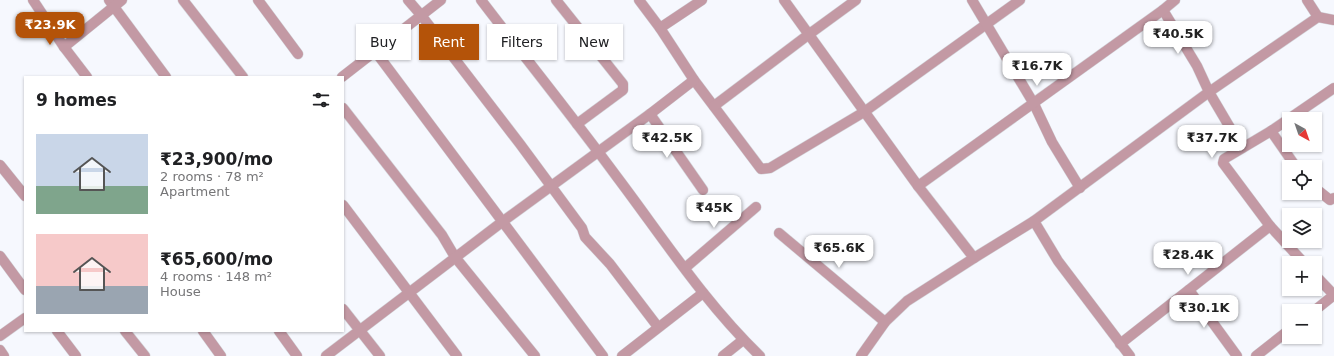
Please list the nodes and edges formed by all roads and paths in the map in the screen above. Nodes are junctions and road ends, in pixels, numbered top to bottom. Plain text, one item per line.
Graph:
1 (33, 0) edge
2 (122, 0) edge
3 (183, 0) edge
4 (258, 0) edge
5 (408, 0) edge
6 (441, 0) edge
7 (481, 0) edge
8 (556, 0) edge
9 (639, 0) edge
10 (702, 0) edge
11 (784, 0) edge
12 (856, 0) edge
13 (972, 0) edge
14 (1020, 0) edge
15 (1175, 0) edge
16 (1307, 0) edge
17 (112, 3) edge
18 (1163, 10) junction
19 (421, 15) junction
20 (1318, 17) junction
21 (1334, 20) edge
22 (410, 24) edge
23 (988, 24) junction
24 (660, 28) junction
25 (808, 34) junction
26 (64, 47) junction
27 (298, 54) dead end
28 (364, 60) edge
29 (382, 60) edge
30 (86, 76) edge
31 (165, 76) edge
32 (242, 76) edge
33 (343, 76) edge
34 (694, 80) junction
35 (1334, 88) edge
36 (1209, 92) junction
37 (1034, 104) junction
38 (714, 106) junction
39 (344, 109) edge
40 (864, 112) junction
41 (650, 114) junction
42 (577, 124) junction
43 (1271, 131) junction
44 (1242, 148) junction
45 (599, 151) junction
46 (1291, 160) edge
47 (0, 165) edge
48 (551, 186) junction
49 (918, 186) junction
50 (1080, 188) junction
51 (703, 190) dead end
52 (1322, 193) edge
53 (24, 195) edge
54 (1333, 201) edge
55 (344, 207) edge
56 (756, 207) dead end
57 (502, 222) junction
58 (1034, 222) junction
59 (1270, 226) junction
60 (779, 233) dead end
61 (0, 256) edge
62 (1298, 256) edge
63 (455, 257) junction
64 (974, 258) junction
65 (685, 268) junction
66 (1322, 282) edge
67 (24, 289) edge
68 (1189, 290) junction
69 (409, 292) junction
70 (703, 293) junction
71 (1334, 295) edge
72 (1322, 305) edge
73 (344, 310) edge
74 (24, 319) edge
75 (885, 322) junction
76 (658, 328) junction
77 (360, 330) junction
78 (58, 332) edge
79 (126, 332) edge
80 (204, 332) edge
81 (280, 332) edge
82 (0, 336) edge
83 (1282, 336) edge
84 (743, 340) junction
85 (1120, 344) junction
86 (0, 350) edge
87 (4, 356) edge
88 (76, 356) edge
89 (145, 356) edge
90 (221, 356) edge
91 (297, 356) edge
92 (326, 356) edge
93 (380, 356) edge
94 (457, 356) edge
95 (535, 356) edge
96 (603, 356) edge
97 (622, 356) edge
98 (723, 356) edge
99 (760, 356) edge
100 (861, 356) edge
101 (1130, 356) edge
102 (1237, 356) edge
103 (1256, 356) edge

1 - 26 street
2 - 17 street
3 - 32 street
4 - 27 street
5 - 19 street
6 - 19 street
7 - 42 street
8 - 42 street
9 - 24 street
10 - 24 street
11 - 25 street
12 - 25 street
13 - 23 street
14 - 23 street
15 - 18 street
16 - 20 street
17 - 26 street
17 - 31 street
18 - 36 street
18 - 37 street
19 - 22 street
19 - 48 street
20 - 21 street
20 - 36 street
23 - 37 street
23 - 40 street
24 - 34 street
25 - 38 street
25 - 40 street
26 - 30 street
28 - 33 street
29 - 57 street
34 - 38 street
34 - 41 street
35 - 43 street
36 - 44 street
36 - 50 street
37 - 49 street
37 - 50 street
38 - 40 street
39 - 63 street
40 - 49 street
41 - 45 street
41 - 51 street
42 - 45 street
43 - 44 street
43 - 46 street
44 - 59 street
45 - 48 street
45 - 65 street
47 - 53 street
48 - 57 street
48 - 76 street
49 - 64 street
50 - 58 street
52 - 54 street
55 - 69 street
56 - 65 street
57 - 63 street
57 - 96 street
58 - 64 street
58 - 85 street
59 - 62 street
59 - 68 street
60 - 75 street
61 - 67 street
63 - 69 street
63 - 95 street
64 - 75 street
65 - 70 street
66 - 71 street
68 - 85 street
68 - 102 street
69 - 77 street
69 - 94 street
70 - 76 street
70 - 84 street
71 - 72 street
73 - 77 street
74 - 82 street
75 - 100 street
76 - 97 street
77 - 92 street
77 - 93 street
78 - 88 street
79 - 89 street
80 - 90 street
81 - 91 street
83 - 103 street
84 - 98 street
84 - 99 street
85 - 101 street
86 - 87 street

